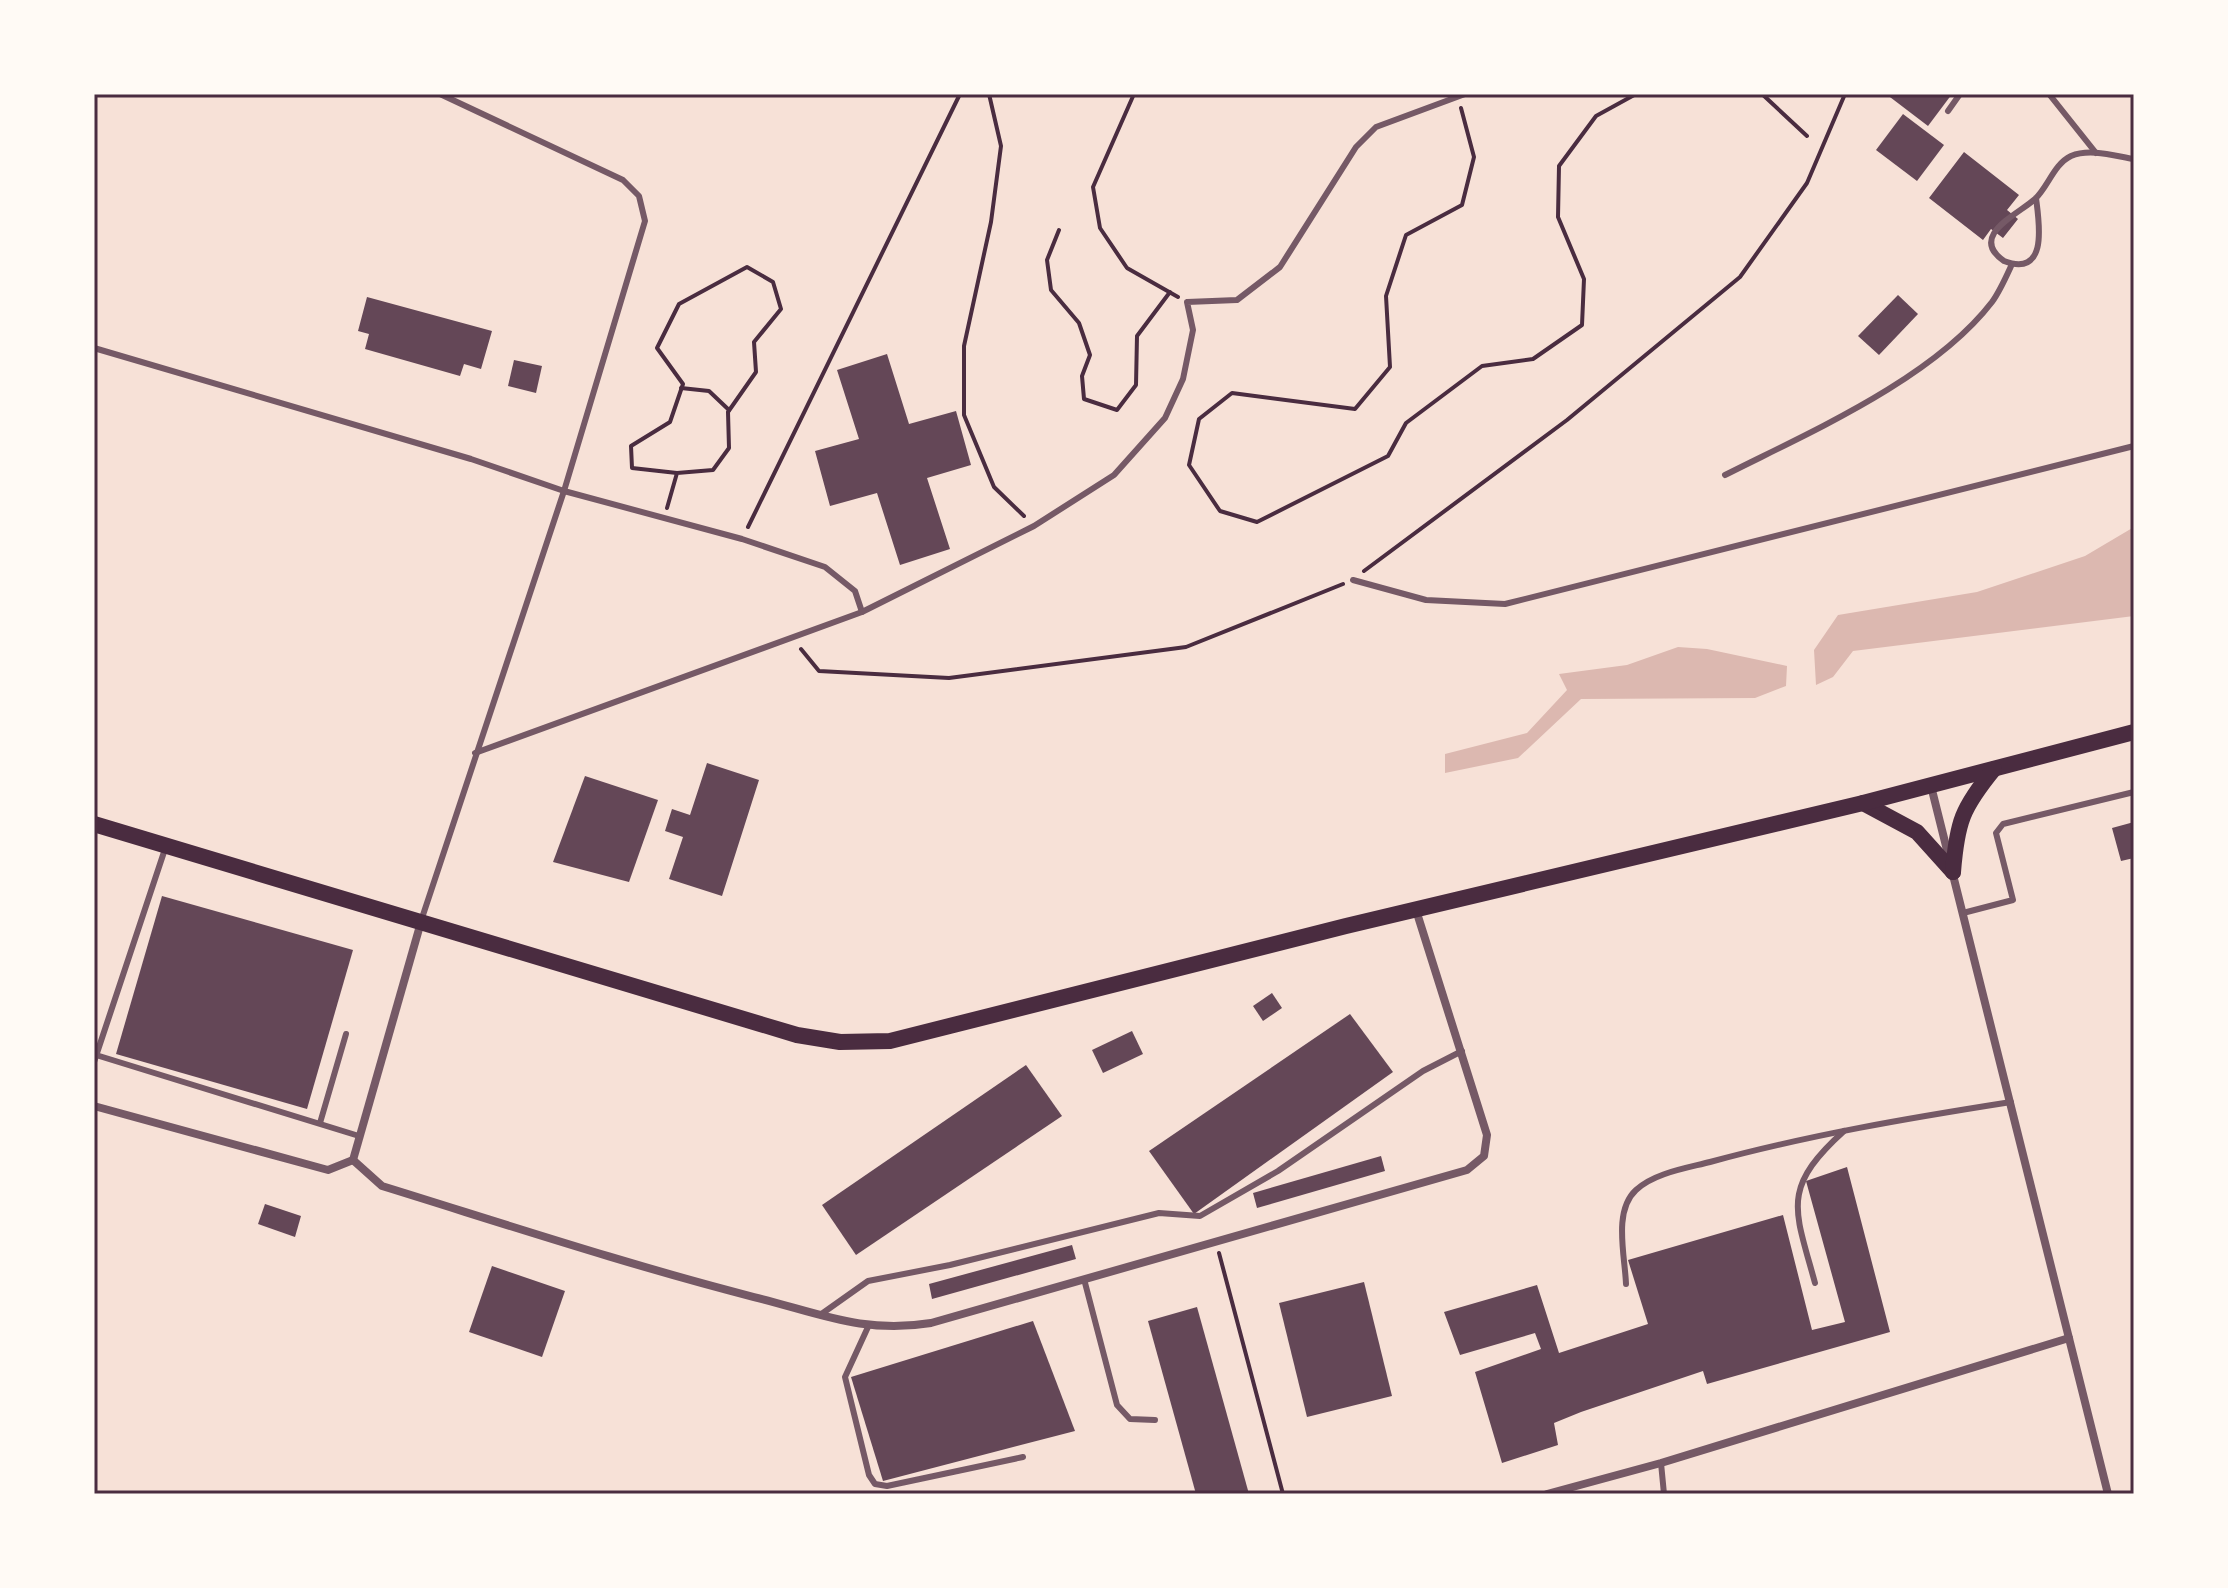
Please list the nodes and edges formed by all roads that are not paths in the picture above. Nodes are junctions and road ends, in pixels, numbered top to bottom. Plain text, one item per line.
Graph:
1 (440, 94) edge
2 (1960, 94) edge
3 (2049, 94) edge
4 (1462, 95) edge
5 (1948, 111) dead end
6 (2096, 153) junction
7 (2134, 159) edge
8 (2036, 198) junction
9 (2012, 264) junction
10 (94, 348) edge
11 (2134, 446) edge
12 (1725, 475) dead end
13 (564, 491) junction
14 (1353, 580) road end
15 (862, 612) junction
16 (2134, 732) edge
17 (475, 753) junction
18 (1994, 769) junction
19 (1931, 785) junction
20 (2134, 792) edge
21 (1863, 803) junction
22 (94, 824) edge
23 (166, 846) junction
24 (1953, 872) junction
25 (1416, 909) junction
26 (1963, 913) junction
27 (421, 921) junction
28 (346, 1034) dead end
29 (1462, 1051) junction
30 (95, 1059) edge
31 (2011, 1102) junction
32 (94, 1106) edge
33 (320, 1123) junction
34 (1847, 1129) junction
35 (359, 1136) junction
36 (353, 1160) junction
37 (1084, 1279) junction
38 (1815, 1283) dead end
39 (1626, 1284) dead end
40 (820, 1315) junction
41 (868, 1327) junction
42 (2069, 1338) junction
43 (1155, 1420) dead end
44 (1023, 1457) dead end
45 (1661, 1463) junction
46 (1547, 1494) edge
47 (1664, 1494) edge
48 (2108, 1494) edge

1 - 13 lane
2 - 5 lane
3 - 6 lane
4 - 15 lane
6 - 7 lane
6 - 8 lane
8 - 9 lane
8 - 9 lane
9 - 12 lane
10 - 13 lane
11 - 14 lane
13 - 15 lane
13 - 17 lane
15 - 17 lane
16 - 18 main road
17 - 27 lane
18 - 19 main road
18 - 24 main road
19 - 21 main road
19 - 24 street
20 - 26 lane
21 - 24 main road
21 - 25 main road
22 - 23 main road
23 - 27 main road
23 - 30 lane
24 - 26 street
25 - 27 main road
25 - 29 street
26 - 31 street
27 - 35 street
28 - 33 lane
29 - 37 street
29 - 40 lane
30 - 33 lane
31 - 34 lane
31 - 42 street
32 - 36 street
33 - 35 lane
34 - 38 lane
34 - 39 lane
35 - 36 street
36 - 40 street
37 - 41 street
37 - 43 lane
40 - 41 street
41 - 44 lane
42 - 45 street
42 - 48 street
45 - 46 street
45 - 47 lane

